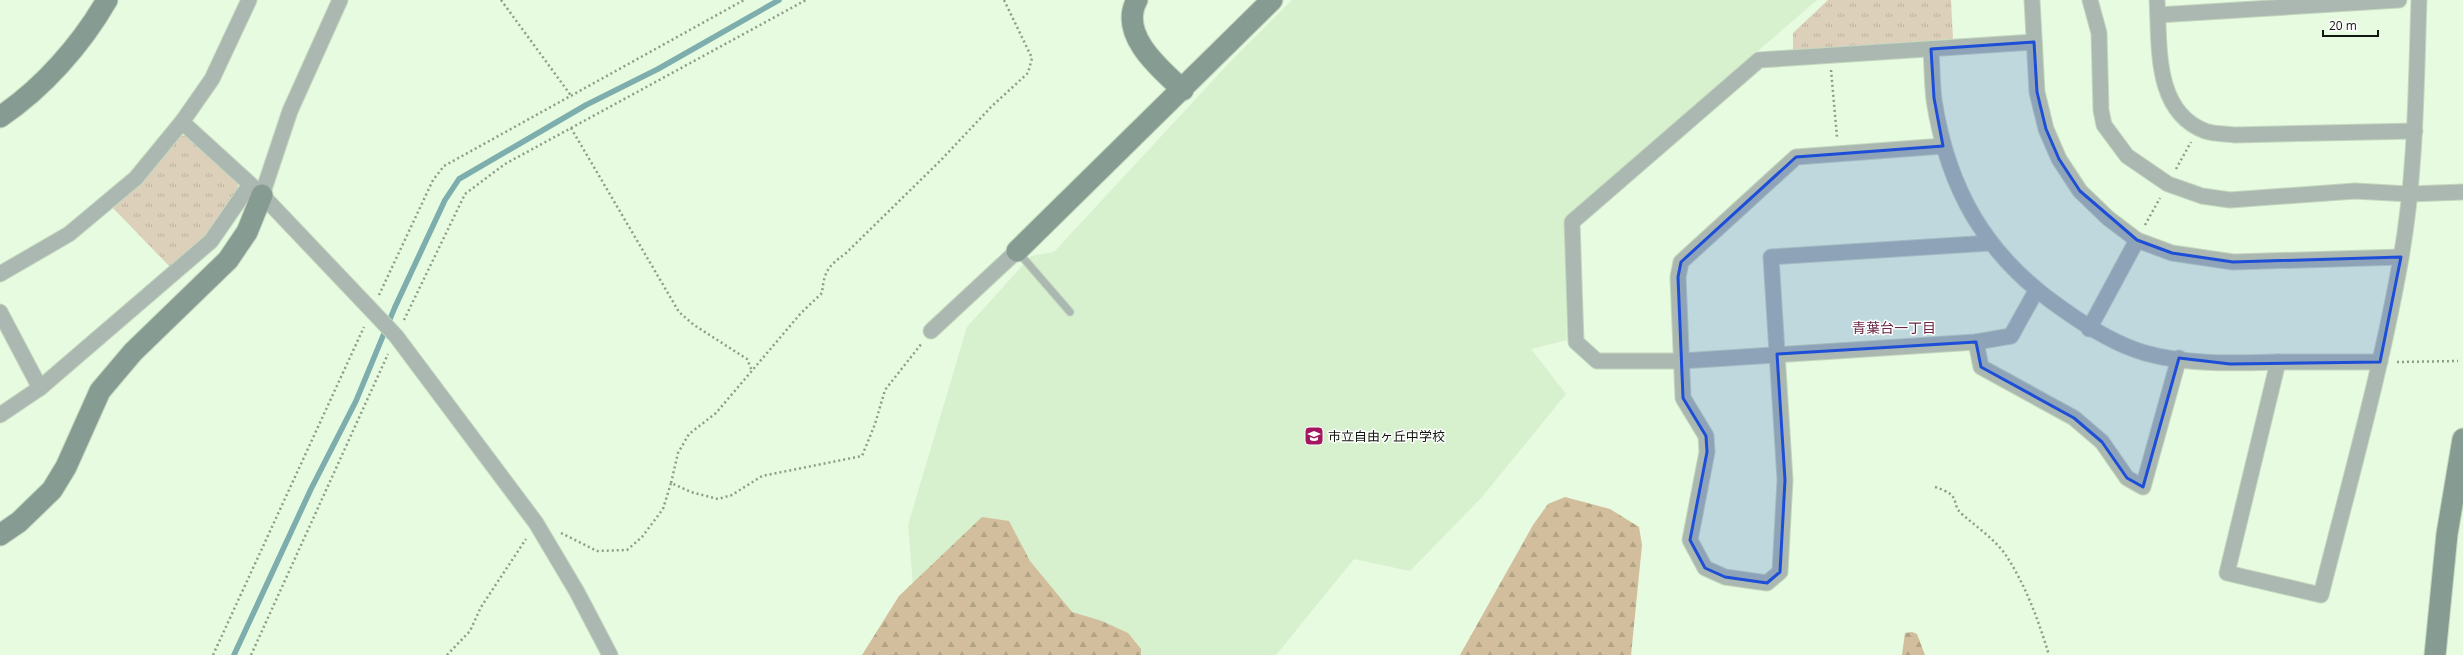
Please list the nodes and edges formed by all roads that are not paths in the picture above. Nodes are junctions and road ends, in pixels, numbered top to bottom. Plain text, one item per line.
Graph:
1 (107, 0) edge
2 (249, 0) edge
3 (340, 0) edge
4 (1138, 0) edge
5 (1272, 0) edge
6 (2032, 0) edge
7 (2090, 0) edge
8 (2399, 0) edge
9 (2420, 0) edge
10 (2158, 7) edge
11 (2034, 42) junction
12 (1931, 49) junction
13 (1183, 90) junction
14 (0, 117) edge
15 (182, 122) junction
16 (2415, 131) junction
17 (1943, 146) junction
18 (256, 190) junction
19 (2461, 192) edge
20 (2409, 194) junction
21 (2138, 240) junction
22 (1990, 242) junction
23 (1017, 251) junction
24 (2401, 257) junction
25 (0, 274) edge
26 (2036, 291) junction
27 (0, 312) edge
28 (1070, 312) dead end
29 (2089, 329) junction
30 (931, 331) road end
31 (1976, 342) junction
32 (1777, 354) junction
33 (2179, 358) junction
34 (1680, 361) junction
35 (2278, 362) junction
36 (2380, 362) junction
37 (40, 388) junction
38 (0, 415) edge
39 (2463, 439) edge
40 (0, 535) edge
41 (610, 655) edge
42 (2435, 655) edge

1 - 14 street
2 - 15 street
3 - 18 street
4 - 13 street
5 - 13 street
6 - 11 street
7 - 20 street
8 - 10 street
9 - 16 street
10 - 16 street
11 - 12 street
11 - 21 street
12 - 17 street
12 - 34 street
13 - 23 street
15 - 18 street
15 - 25 street
16 - 20 street
17 - 22 street
17 - 34 street
18 - 37 street
18 - 40 street
18 - 41 street
19 - 20 street
20 - 24 street
21 - 24 street
21 - 29 street
22 - 26 street
22 - 32 street
23 - 28 lane
23 - 30 street
24 - 36 street
26 - 29 street
26 - 31 street
27 - 37 street
29 - 33 street
31 - 32 street
31 - 33 street
32 - 34 street
32 - 34 street
33 - 35 street
35 - 36 street
35 - 36 street
37 - 38 street
39 - 42 street

